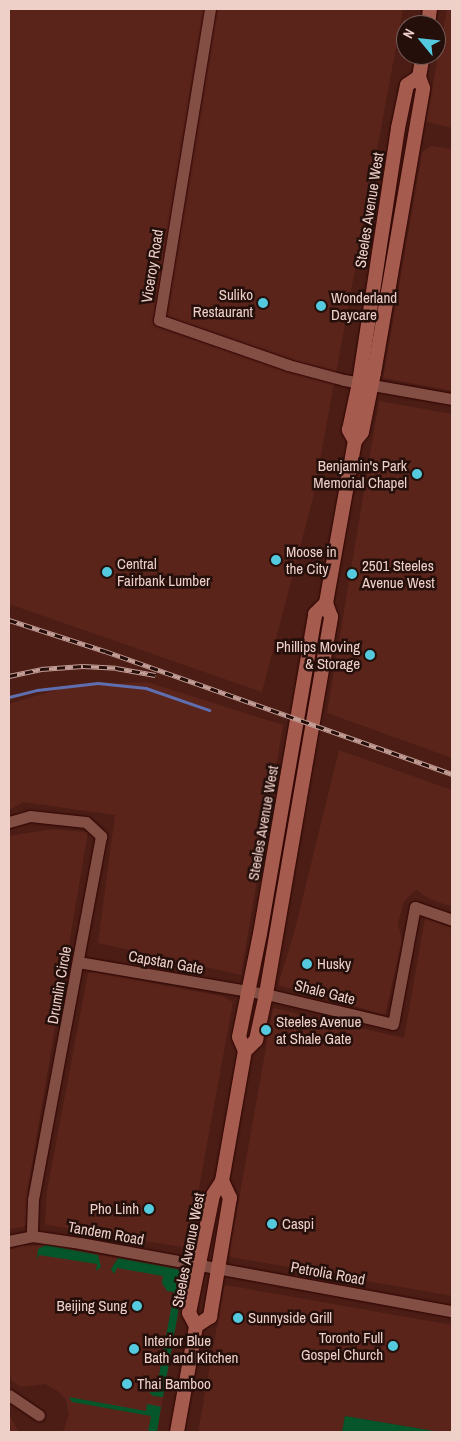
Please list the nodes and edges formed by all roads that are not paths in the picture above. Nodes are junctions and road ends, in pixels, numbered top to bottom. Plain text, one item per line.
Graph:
1 (210, 9) edge
2 (421, 65) edge
3 (419, 76) junction
4 (398, 128) junction
5 (416, 131) junction
6 (365, 384) junction
7 (452, 399) edge
8 (326, 603) junction
9 (9, 822) edge
10 (452, 920) edge
11 (78, 962) junction
12 (249, 991) junction
13 (266, 994) junction
14 (246, 1051) junction
15 (222, 1181) junction
16 (32, 1236) junction
17 (9, 1241) edge
18 (199, 1265) junction
19 (218, 1268) junction
20 (452, 1310) edge
21 (196, 1326) junction
22 (9, 1395) edge
23 (39, 1415) dead end
24 (177, 1432) edge

1 - 6 street, Viceroy Road
2 - 3 main road, Steeles Avenue West
3 - 4 main road, Steeles Avenue West
3 - 5 main road, Steeles Avenue West
4 - 5 main road
4 - 6 main road, Steeles Avenue West
5 - 6 main road, Steeles Avenue West
6 - 7 street
6 - 8 main road, Steeles Avenue West
8 - 12 main road, Steeles Avenue West
8 - 13 main road, Steeles Avenue West
9 - 11 street, Drumlin Circle
10 - 13 street, Shale Gate
11 - 12 street, Capstan Gate
11 - 16 street, Drumlin Circle
12 - 13 street, Shale Gate
12 - 14 main road, Steeles Avenue West
13 - 14 main road, Steeles Avenue West
14 - 15 main road, Steeles Avenue West
15 - 18 main road, Steeles Avenue West
15 - 19 main road, Steeles Avenue West
16 - 17 street, Tandem Road
16 - 18 street, Tandem Road
18 - 19 street, Petrolia Road
18 - 21 main road, Steeles Avenue West
19 - 20 street, Petrolia Road
19 - 21 main road, Steeles Avenue West
21 - 24 main road, Steeles Avenue West
22 - 23 street

